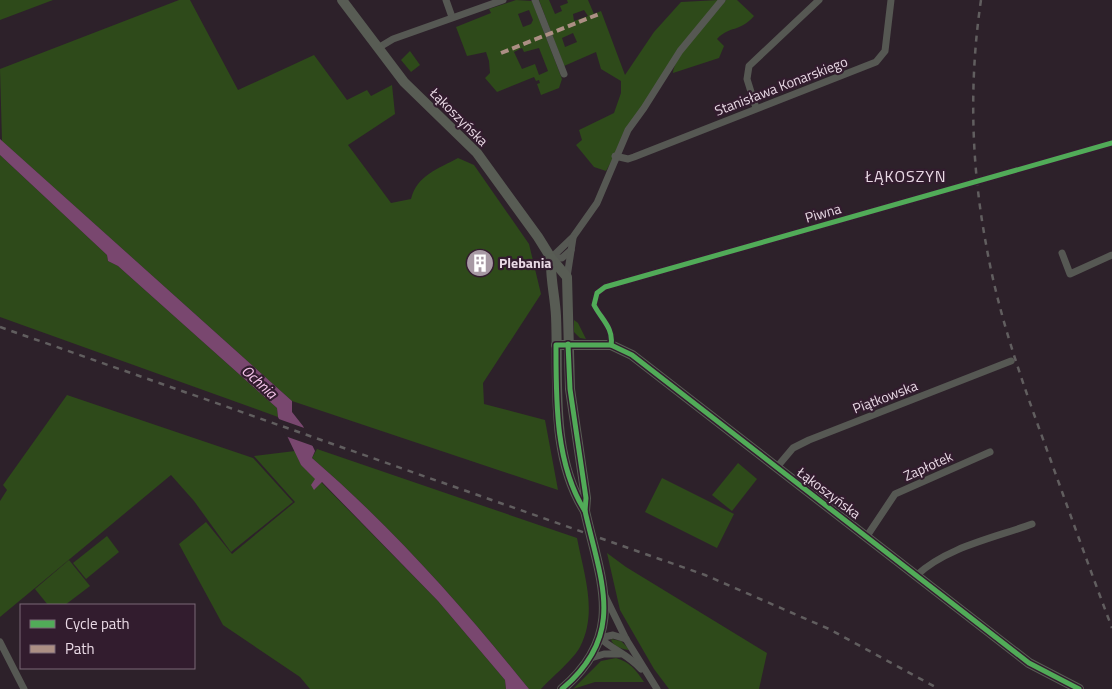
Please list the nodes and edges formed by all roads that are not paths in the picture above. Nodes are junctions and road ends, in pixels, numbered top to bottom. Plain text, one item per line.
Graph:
1 (342, 0) edge
2 (446, 0) edge
3 (503, 0) edge
4 (535, 0) edge
5 (722, 0) edge
6 (820, 0) edge
7 (891, 0) edge
8 (452, 17) junction
9 (378, 48) junction
10 (564, 74) dead end
11 (756, 108) junction
12 (1112, 143) edge
13 (615, 156) junction
14 (573, 237) junction
15 (571, 250) junction
16 (1062, 253) dead end
17 (1112, 255) edge
18 (551, 258) junction
19 (567, 277) junction
20 (568, 344) junction
21 (556, 345) junction
22 (611, 345) junction
23 (1011, 361) dead end
24 (990, 452) dead end
25 (777, 467) junction
26 (585, 511) junction
27 (1032, 524) dead end
28 (867, 536) junction
29 (917, 575) junction
30 (604, 593) junction
31 (600, 638) junction
32 (626, 639) junction
33 (0, 642) edge
34 (625, 654) junction
35 (591, 658) junction
36 (652, 681) junction
37 (24, 689) edge
38 (562, 689) edge
39 (657, 689) edge
40 (1079, 689) edge

1 - 9 street, Łąkoszyńska
2 - 8 street
3 - 8 street
4 - 10 street
5 - 13 street
6 - 11 street
7 - 11 street, Stanisława Konarskiego
8 - 9 street
9 - 18 street, Łąkoszyńska
11 - 13 street, Stanisława Konarskiego
12 - 22 street, Piwna
13 - 14 street
14 - 15 street
14 - 18 street
15 - 18 street
15 - 19 street
16 - 17 street
18 - 19 street, Łąkoszyńska
18 - 21 street
19 - 20 street
20 - 21 street, Łąkoszyńska
20 - 22 street, Łąkoszyńska
20 - 26 street
21 - 26 street
22 - 25 street, Łąkoszyńska
23 - 25 street, Piątkowska
24 - 28 street, Zapłotek
25 - 28 street, Łąkoszyńska
26 - 30 street
27 - 29 street
28 - 29 street, Łąkoszyńska
29 - 40 street, Łąkoszyńska
30 - 31 street
30 - 32 street
31 - 32 street
31 - 34 street
31 - 35 street
32 - 36 street
33 - 37 street
34 - 35 street
34 - 36 street
35 - 38 street
36 - 39 street

